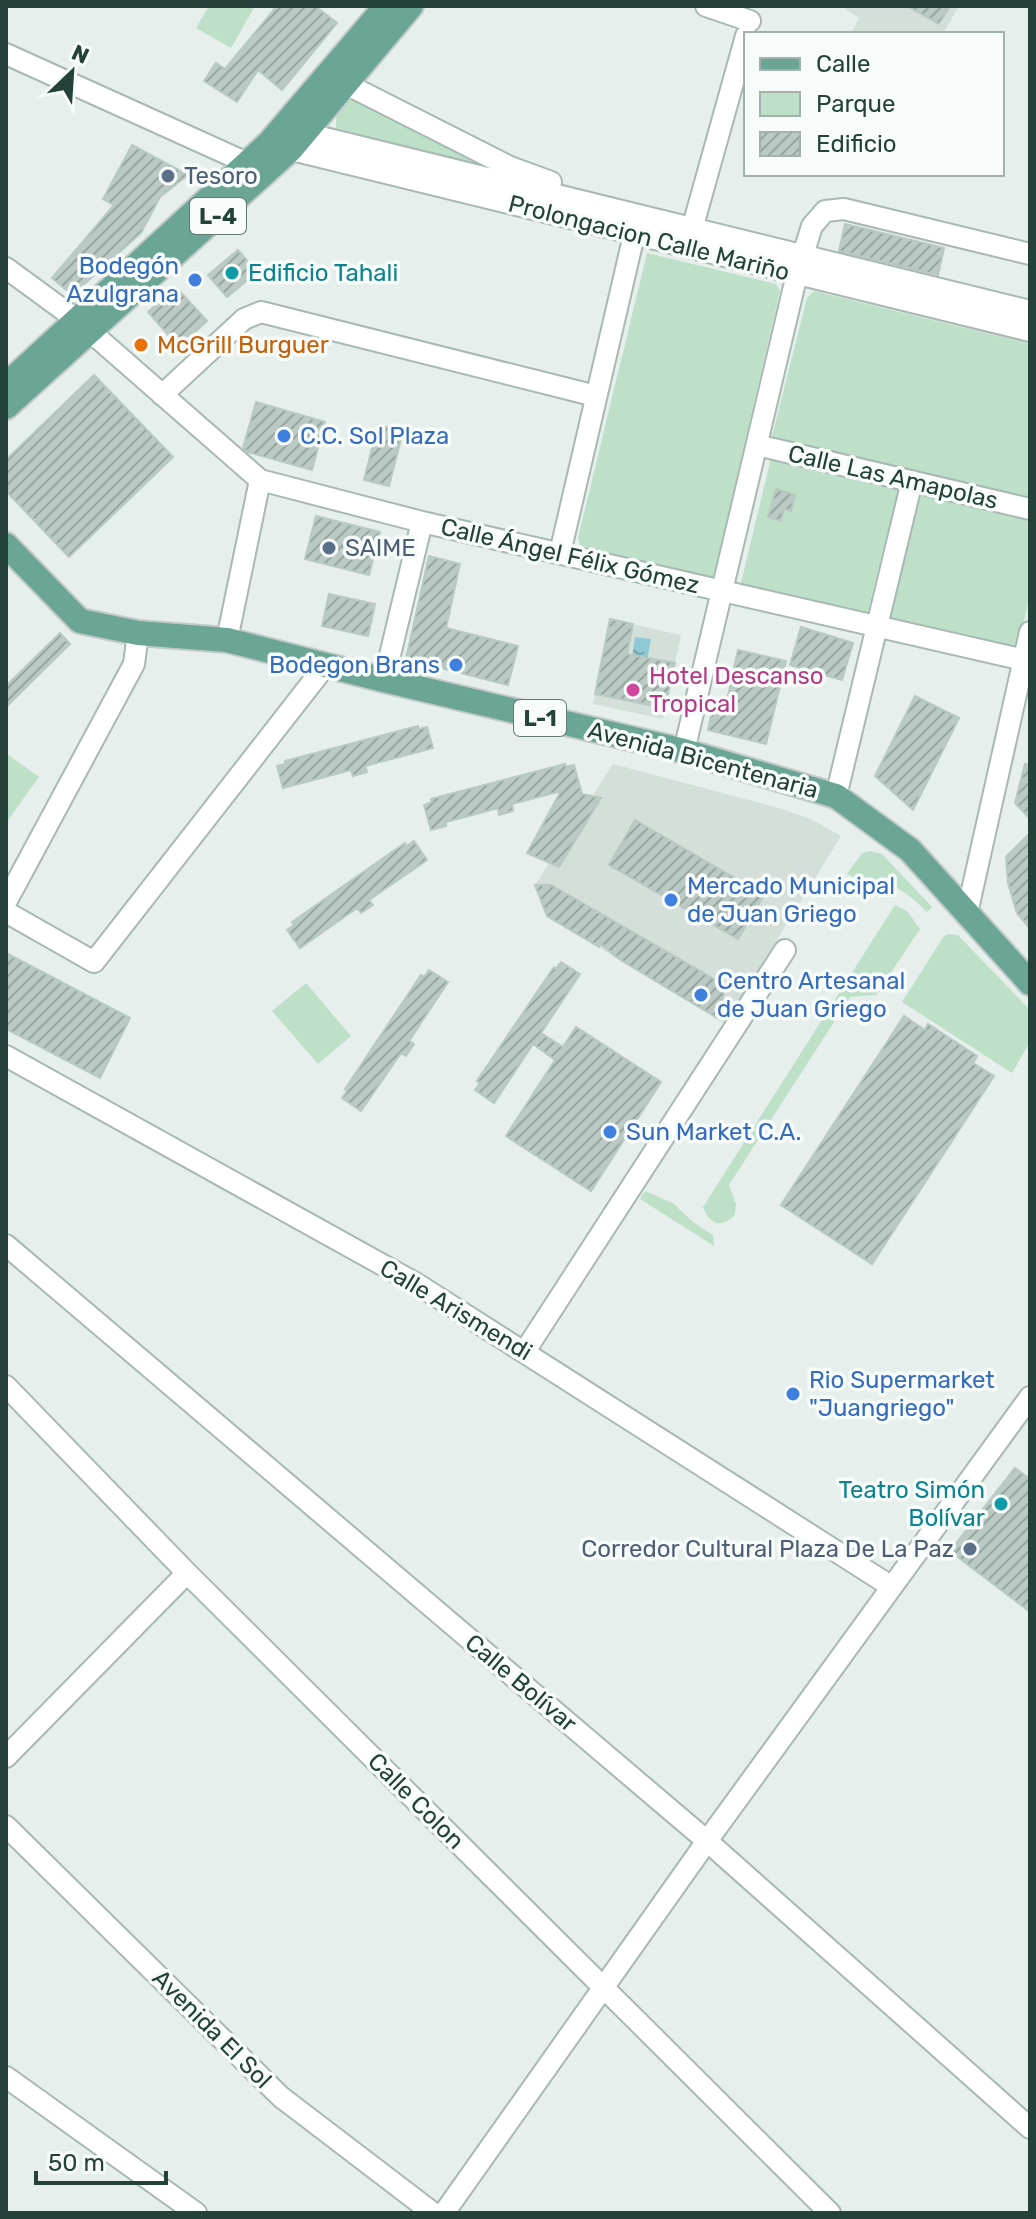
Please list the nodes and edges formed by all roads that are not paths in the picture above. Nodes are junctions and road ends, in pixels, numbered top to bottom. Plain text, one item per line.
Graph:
1 (706, 6) edge
2 (388, 11) edge
3 (750, 24) edge
4 (744, 45) edge
5 (6, 54) edge
6 (346, 84) junction
7 (287, 138) junction
8 (247, 163) junction
9 (636, 224) junction
10 (690, 237) junction
11 (1030, 254) edge
12 (800, 264) junction
13 (6, 268) edge
14 (1030, 311) edge
15 (83, 326) junction
16 (1030, 331) edge
17 (6, 385) edge
18 (162, 395) junction
19 (596, 396) junction
20 (6, 407) edge
21 (757, 445) junction
22 (260, 480) junction
23 (912, 481) junction
24 (1030, 509) edge
25 (422, 522) junction
26 (6, 545) edge
27 (560, 553) junction
28 (722, 591) junction
29 (876, 626) junction
30 (1030, 632) edge
31 (138, 633) junction
32 (227, 640) junction
33 (1024, 660) junction
34 (325, 666) junction
35 (384, 680) junction
36 (684, 751) junction
37 (836, 796) junction
38 (6, 902) edge
39 (6, 912) edge
40 (967, 913) junction
41 (785, 950) dead end
42 (1030, 983) edge
43 (6, 1056) edge
44 (6, 1245) edge
45 (525, 1351) junction
46 (6, 1386) edge
47 (1030, 1397) edge
48 (187, 1573) junction
49 (892, 1587) junction
50 (6, 1757) edge
51 (6, 1826) edge
52 (707, 1841) junction
53 (603, 1988) junction
54 (6, 2077) edge
55 (1030, 2128) edge
56 (196, 2213) edge
57 (433, 2213) edge
58 (444, 2213) edge
59 (830, 2213) edge

1 - 3 street
2 - 6 main road, L-4
2 - 7 main road, L-4
4 - 10 street
5 - 8 street
6 - 7 main road, L-4
6 - 9 street
7 - 8 main road, L-4
7 - 9 street, Prolongacion Calle Mariño
7 - 15 main road, L-4
8 - 15 main road, L-4
9 - 10 street, Prolongacion Calle Mariño
9 - 19 street
10 - 12 street, Prolongacion Calle Mariño
11 - 12 street
12 - 14 street, Prolongacion Calle Mariño
12 - 16 street, Prolongacion Calle Mariño
12 - 21 street
13 - 15 street, Calle Ángel Félix Gómez
15 - 17 main road, L-4
15 - 18 street, Calle Ángel Félix Gómez
15 - 20 main road, L-4
18 - 19 street
18 - 22 street, Calle Ángel Félix Gómez
19 - 27 street
21 - 23 street, Calle Las Amapolas
21 - 28 street
22 - 25 street, Calle Ángel Félix Gómez
22 - 32 street
23 - 24 street, Calle Las Amapolas
23 - 29 street
25 - 27 street, Calle Ángel Félix Gómez
25 - 35 street
26 - 31 main road, Avenida Bicentenaria / L-1
27 - 28 street, Calle Ángel Félix Gómez
28 - 29 street, Calle Ángel Félix Gómez
28 - 36 street
29 - 33 street, Calle Ángel Félix Gómez
29 - 37 street
30 - 33 street
31 - 32 main road, Avenida Bicentenaria / L-1
31 - 38 street
32 - 34 main road, Avenida Bicentenaria / L-1
33 - 40 street
34 - 35 main road, Avenida Bicentenaria / L-1
34 - 39 street
35 - 36 main road, Avenida Bicentenaria / L-1
36 - 37 main road, Avenida Bicentenaria / L-1
37 - 40 main road, Avenida Bicentenaria / L-1
40 - 42 main road, Avenida Bicentenaria / L-1
41 - 45 street
43 - 45 street, Calle Arismendi
44 - 52 street, Calle Bolívar
45 - 49 street, Calle Arismendi
46 - 48 street, Calle Colon
47 - 49 street
48 - 50 street
48 - 53 street, Calle Colon
49 - 52 street
51 - 57 street, Avenida El Sol
52 - 53 street
52 - 55 street, Calle Bolívar
53 - 58 street
53 - 59 street, Calle Colon
54 - 56 street

